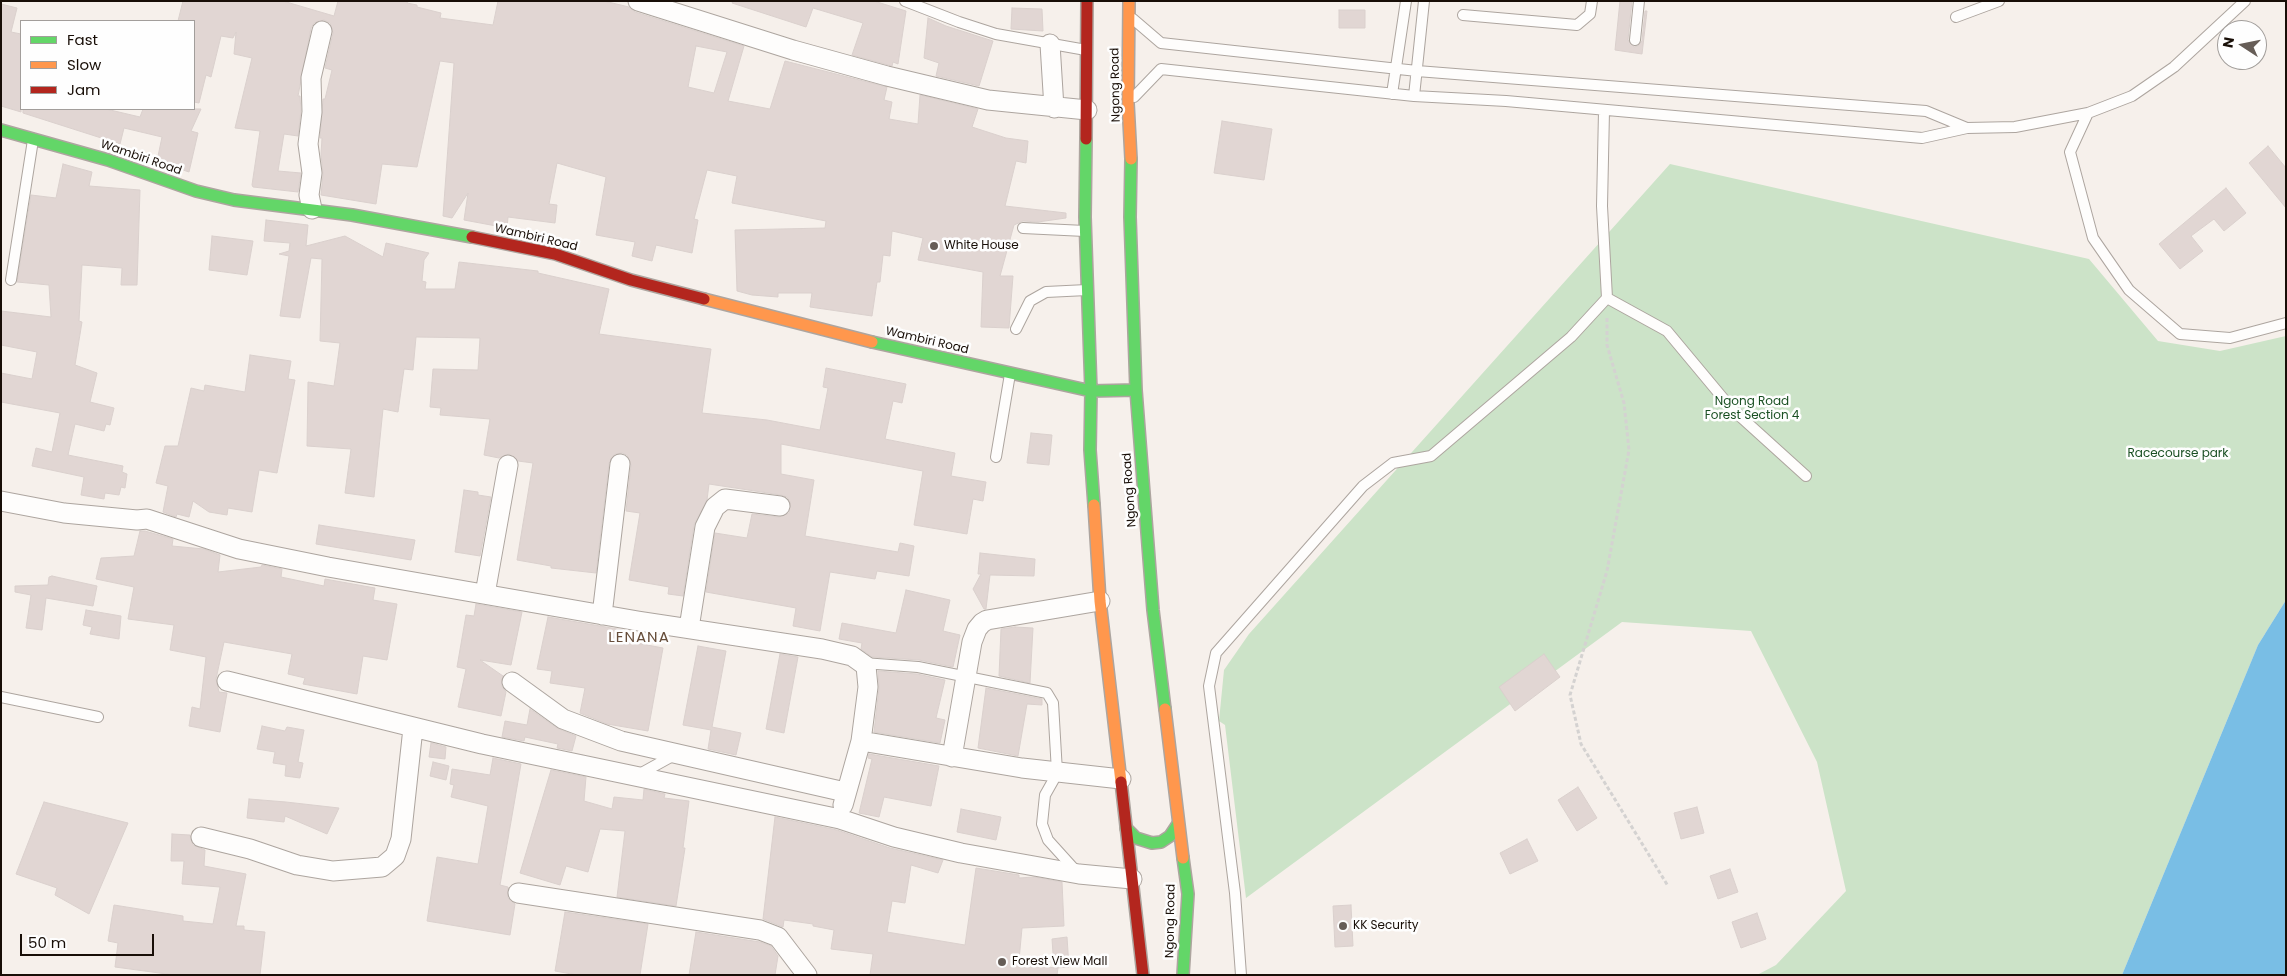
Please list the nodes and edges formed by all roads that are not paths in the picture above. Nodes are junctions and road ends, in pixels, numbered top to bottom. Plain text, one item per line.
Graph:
1 (638, 1) edge
2 (905, 1) edge
3 (1087, 1) edge
4 (1129, 1) edge
5 (1406, 1) edge
6 (1424, 1) edge
7 (1592, 1) edge
8 (1639, 1) edge
9 (1999, 1) edge
10 (2245, 1) edge
11 (1463, 15) dead end
12 (1129, 16) junction
13 (1956, 16) dead end
14 (322, 31) dead end
15 (1635, 40) dead end
16 (1050, 44) junction
17 (1087, 50) junction
18 (1396, 68) junction
19 (1417, 71) junction
20 (1392, 94) junction
21 (1414, 96) junction
22 (1128, 103) junction
23 (1054, 108) junction
24 (1087, 110) junction
25 (1604, 111) junction
26 (2088, 113) junction
27 (1967, 128) junction
28 (1, 130) edge
29 (33, 139) junction
30 (312, 209) junction
31 (1023, 228) dead end
32 (1086, 231) junction
33 (11, 280) dead end
34 (1089, 290) junction
35 (1607, 298) junction
36 (2286, 323) edge
37 (1016, 329) dead end
38 (1010, 374) junction
39 (1136, 390) junction
40 (1091, 391) junction
41 (996, 457) dead end
42 (620, 464) dead end
43 (508, 465) dead end
44 (1806, 476) dead end
45 (1, 501) edge
46 (780, 506) dead end
47 (485, 594) junction
48 (1100, 601) junction
49 (602, 615) junction
50 (689, 628) junction
51 (863, 663) junction
52 (967, 678) junction
53 (227, 681) dead end
54 (512, 682) dead end
55 (1, 697) edge
56 (98, 717) dead end
57 (413, 728) junction
58 (861, 742) junction
59 (676, 754) junction
60 (952, 757) junction
61 (1058, 772) junction
62 (636, 776) junction
63 (1121, 778) junction
64 (845, 792) junction
65 (840, 819) junction
66 (1178, 824) junction
67 (1126, 828) junction
68 (201, 837) dead end
69 (1079, 874) junction
70 (1132, 879) junction
71 (518, 893) dead end
72 (807, 975) edge
73 (1143, 975) edge
74 (1184, 975) edge
75 (1241, 975) edge

1 - 23 street
2 - 16 lane
3 - 17 main road
4 - 12 main road, Ngong Road
5 - 18 lane
6 - 19 lane
7 - 11 lane
8 - 15 lane
9 - 13 lane
10 - 26 lane
12 - 18 lane
12 - 22 main road, Ngong Road
14 - 30 street
16 - 17 lane
16 - 23 street
17 - 24 main road
18 - 19 lane
18 - 20 lane
19 - 21 lane
19 - 27 lane
20 - 21 lane
20 - 22 lane
21 - 25 lane
22 - 39 main road, Ngong Road
23 - 24 street
24 - 32 main road
25 - 27 lane
25 - 35 lane
26 - 27 lane
26 - 36 lane
28 - 29 main road, Wambiri Road
29 - 30 main road, Wambiri Road
29 - 33 lane
30 - 38 main road, Wambiri Road
31 - 32 lane
32 - 34 main road
34 - 37 lane
34 - 40 main road
35 - 44 lane
35 - 75 lane
38 - 40 main road, Wambiri Road
38 - 41 lane
39 - 40 main road, Wambiri Road
39 - 66 main road, Ngong Road
40 - 48 main road
42 - 49 street
43 - 47 street
45 - 47 street
46 - 50 street
47 - 49 street
48 - 52 street
48 - 63 main road
49 - 50 street
50 - 51 street
51 - 52 lane
51 - 58 street
52 - 60 street
52 - 61 lane
53 - 57 street
54 - 59 street
55 - 56 lane
57 - 62 street
57 - 68 street
58 - 60 street
58 - 64 street
59 - 62 lane
59 - 64 street
60 - 61 street
61 - 63 street
61 - 69 lane
62 - 65 street
63 - 67 main road
64 - 65 street
65 - 69 street
66 - 67 main road
66 - 74 main road, Ngong Road
67 - 70 main road
69 - 70 street
70 - 73 main road
71 - 72 street

